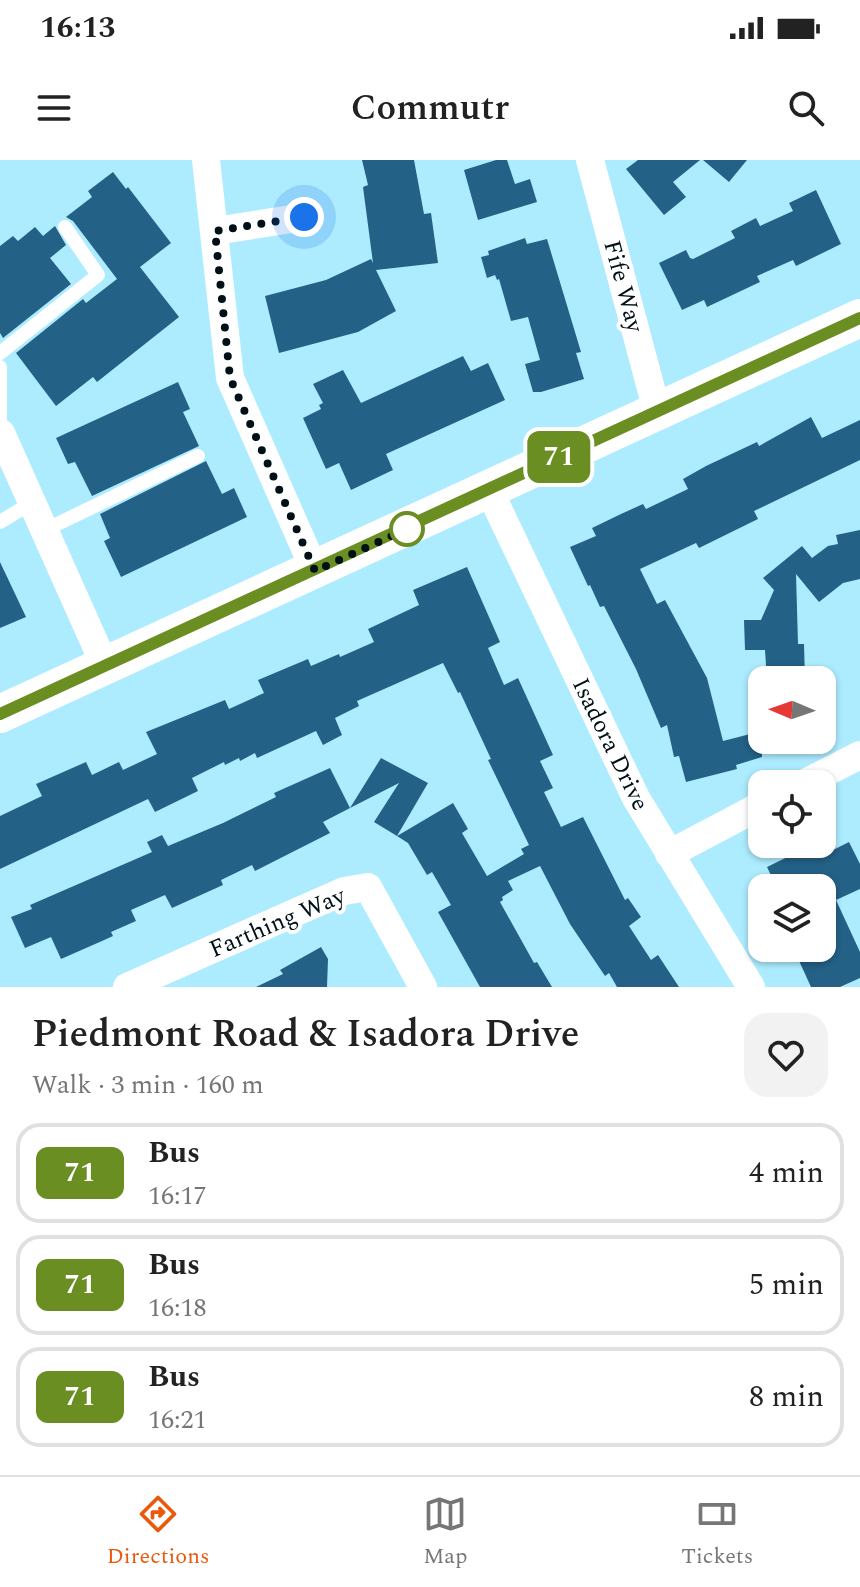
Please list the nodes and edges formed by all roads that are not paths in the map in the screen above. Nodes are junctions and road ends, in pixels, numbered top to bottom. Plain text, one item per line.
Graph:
1 (206, 160) edge
2 (590, 160) edge
3 (304, 217) dead end
4 (65, 227) dead end
5 (215, 231) junction
6 (860, 318) edge
7 (0, 353) edge
8 (0, 367) edge
9 (657, 411) junction
10 (1, 433) edge
11 (198, 456) dead end
12 (489, 490) junction
13 (33, 502) junction
14 (0, 522) edge
15 (45, 530) junction
16 (315, 571) junction
17 (105, 666) junction
18 (0, 714) edge
19 (860, 755) edge
20 (831, 770) edge
21 (748, 812) edge
22 (669, 854) junction
23 (127, 987) edge
24 (423, 987) edge
25 (751, 987) edge

1 - 5 street
2 - 9 street, Fife Way
3 - 5 street
4 - 7 lane
5 - 16 street
6 - 9 main road
8 - 10 lane
9 - 12 main road
10 - 13 street
11 - 15 lane
12 - 16 main road
12 - 22 street, Isadora Drive
13 - 14 lane
13 - 15 street
15 - 17 street
16 - 17 main road
17 - 18 main road
19 - 20 street
21 - 22 street
22 - 25 street, Isadora Drive
23 - 24 street, Farthing Way

